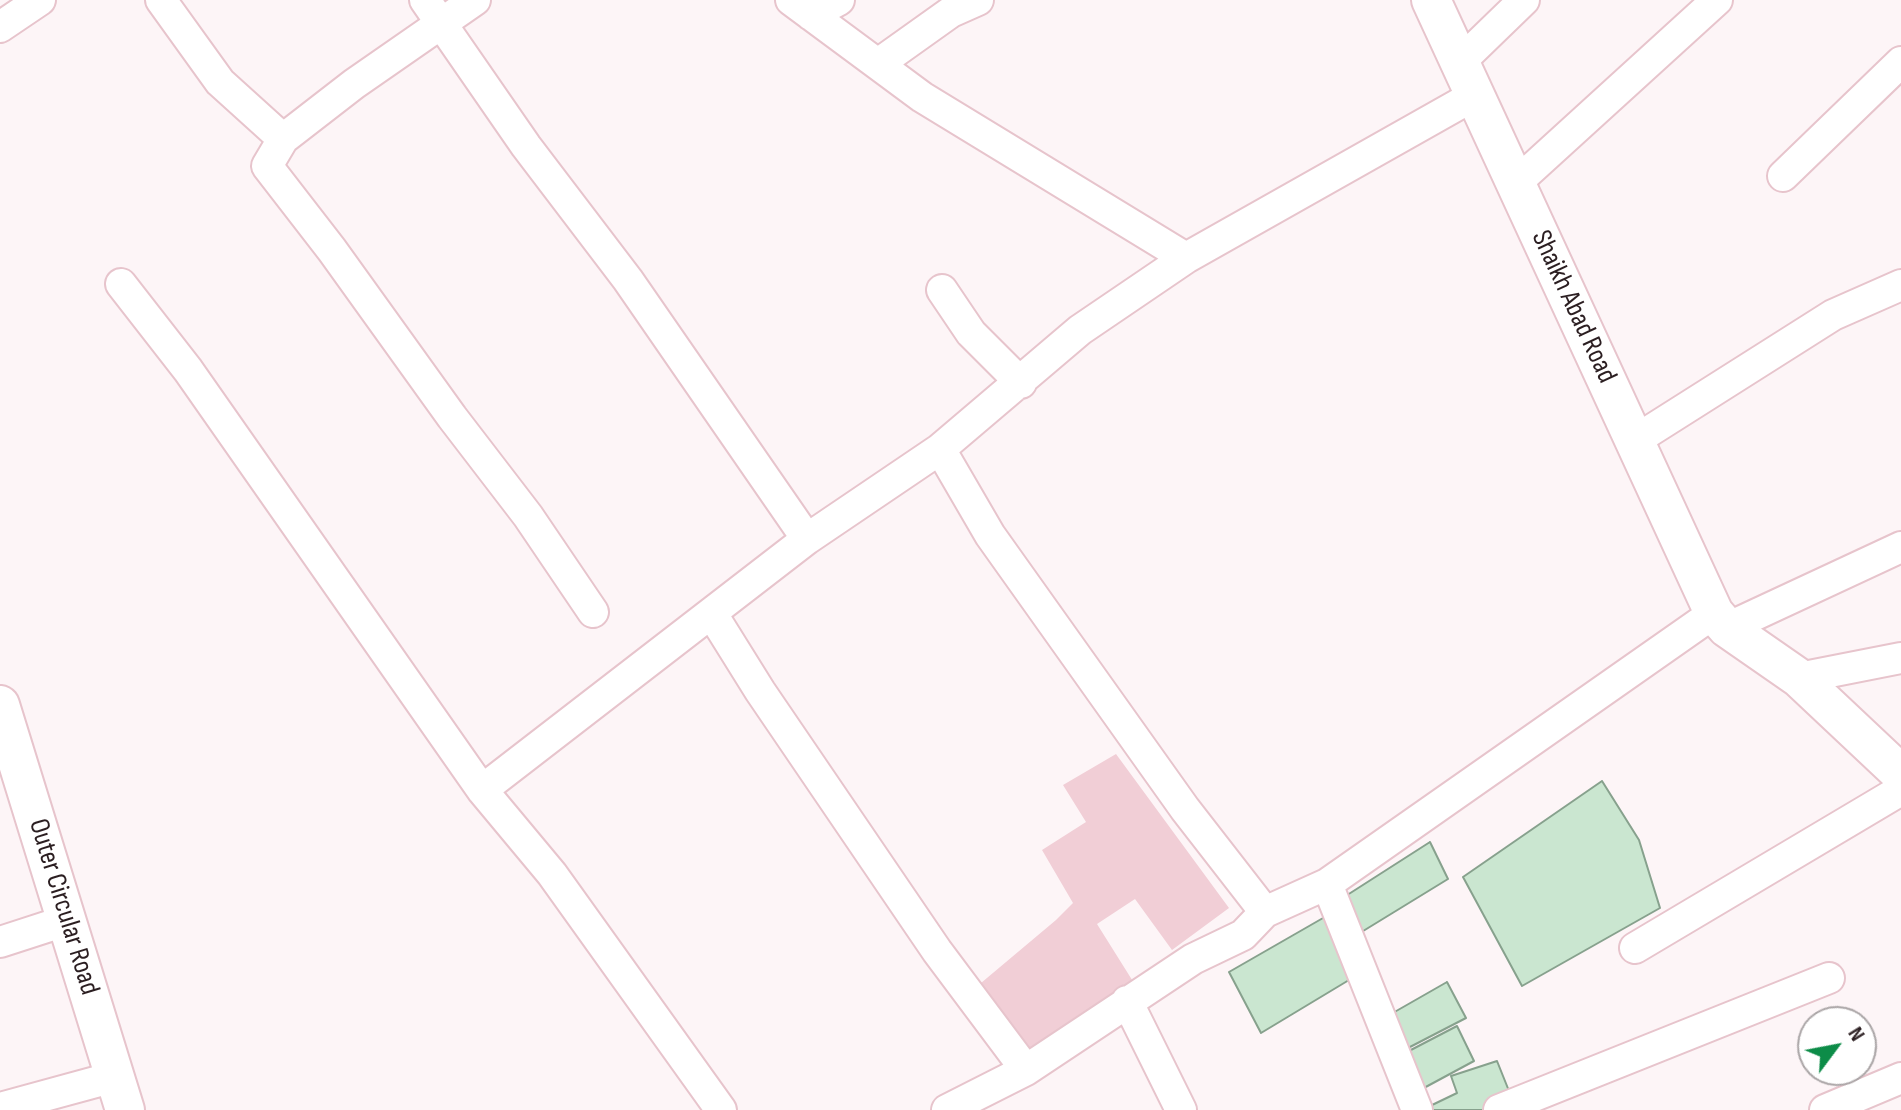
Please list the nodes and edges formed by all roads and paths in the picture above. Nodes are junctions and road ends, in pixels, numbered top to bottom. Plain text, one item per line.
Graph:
1 (40, 0) edge
2 (161, 0) edge
3 (475, 0) edge
4 (839, 0) edge
5 (978, 0) edge
6 (1431, 0) edge
7 (1524, 0) edge
8 (1717, 0) edge
9 (801, 8) edge
10 (433, 12) edge
11 (0, 27) edge
12 (1901, 62) edge
13 (878, 64) junction
14 (1468, 79) junction
15 (283, 139) junction
16 (1783, 176) dead end
17 (1516, 183) junction
18 (1186, 258) junction
19 (121, 284) dead end
20 (1901, 285) edge
21 (942, 290) dead end
22 (1021, 383) junction
23 (1634, 441) junction
24 (940, 449) junction
25 (807, 539) junction
26 (1901, 547) edge
27 (593, 612) dead end
28 (712, 614) junction
29 (1721, 621) junction
30 (1901, 658) edge
31 (1799, 678) junction
32 (0, 705) edge
33 (10, 772) edge
34 (1901, 774) edge
35 (482, 790) junction
36 (1901, 790) edge
37 (1327, 884) junction
38 (1265, 912) junction
39 (68, 920) junction
40 (0, 942) edge
41 (1635, 948) dead end
42 (1829, 978) dead end
43 (1127, 1001) junction
44 (1026, 1070) junction
45 (1901, 1078) edge
46 (119, 1094) edge
47 (0, 1108) edge
48 (721, 1110) edge
49 (947, 1110) edge
50 (1181, 1110) edge
51 (1417, 1110) edge
52 (1499, 1110) edge
53 (1825, 1110) edge

1 - 11 street
2 - 15 street
3 - 10 street
4 - 9 street
5 - 13 street
6 - 14 main road, Shaikh Abad Road
7 - 14 street
8 - 17 street
9 - 13 street
10 - 15 street
10 - 25 street
12 - 16 street
13 - 18 street
14 - 17 main road, Shaikh Abad Road
14 - 18 street
15 - 27 street
17 - 23 main road, Shaikh Abad Road
18 - 22 street
19 - 35 street
20 - 23 street
21 - 22 street
22 - 24 street
23 - 29 main road, Shaikh Abad Road
24 - 25 street
24 - 38 street
25 - 28 street
26 - 29 street
28 - 35 street
28 - 44 street
29 - 31 main road
29 - 37 street
30 - 31 street
31 - 34 main road
32 - 33 main road, Outer Circular Road
33 - 39 main road, Outer Circular Road
35 - 48 street
36 - 41 street
37 - 38 street
37 - 51 street
38 - 43 street
39 - 40 street
39 - 46 main road, Outer Circular Road
42 - 52 street
43 - 44 street
43 - 50 street
44 - 49 street
45 - 53 street
46 - 47 street

